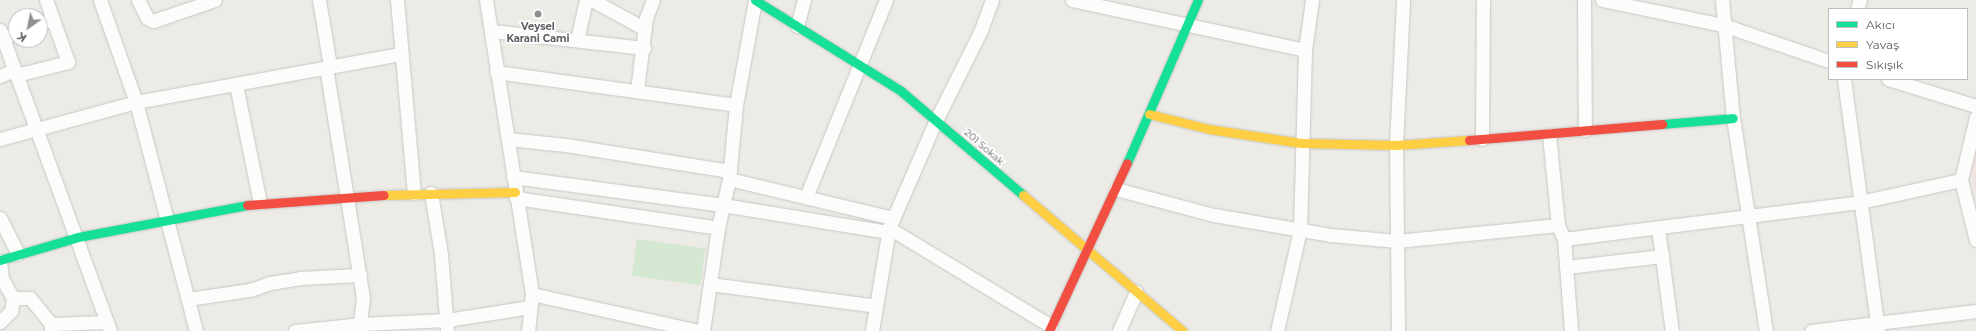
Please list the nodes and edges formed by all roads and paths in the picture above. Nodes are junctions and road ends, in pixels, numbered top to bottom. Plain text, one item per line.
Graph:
1 (100, 0) edge
2 (138, 0) edge
3 (318, 0) edge
4 (397, 0) edge
5 (486, 0) edge
6 (586, 0) edge
7 (592, 0) edge
8 (653, 0) edge
9 (755, 0) edge
10 (804, 0) edge
11 (886, 0) edge
12 (992, 0) edge
13 (1072, 0) edge
14 (1198, 0) edge
15 (1312, 0) edge
16 (1403, 0) edge
17 (1483, 0) edge
18 (1584, 0) edge
19 (1602, 0) edge
20 (1722, 0) edge
21 (210, 1) edge
22 (48, 25) edge
23 (1188, 25) junction
24 (1723, 25) junction
25 (797, 26) junction
26 (645, 29) junction
27 (492, 31) junction
28 (1, 34) edge
29 (577, 40) junction
30 (644, 48) junction
31 (1305, 50) junction
32 (401, 54) junction
33 (1828, 61) edge
34 (328, 66) junction
35 (861, 66) junction
36 (496, 72) junction
37 (15, 73) junction
38 (0, 76) edge
39 (1844, 80) edge
40 (1891, 80) edge
41 (236, 85) junction
42 (637, 90) junction
43 (136, 102) junction
44 (736, 105) junction
45 (1976, 106) edge
46 (1148, 114) junction
47 (1976, 117) edge
48 (1733, 118) junction
49 (936, 120) junction
50 (35, 127) junction
51 (1585, 130) junction
52 (1549, 136) junction
53 (0, 139) edge
54 (508, 139) junction
55 (1482, 139) junction
56 (1301, 143) junction
57 (1396, 145) junction
58 (729, 175) junction
59 (513, 177) junction
60 (1961, 180) junction
61 (1116, 188) junction
62 (414, 193) junction
63 (431, 193) junction
64 (516, 195) junction
65 (348, 197) junction
66 (806, 197) junction
67 (1860, 202) junction
68 (260, 203) junction
69 (723, 205) junction
70 (1748, 216) junction
71 (0, 218) edge
72 (168, 219) junction
73 (1558, 225) junction
74 (890, 226) junction
75 (718, 228) junction
76 (1658, 228) junction
77 (1300, 230) junction
78 (78, 237) junction
79 (1564, 239) junction
80 (1976, 240) edge
81 (1397, 241) junction
82 (1085, 250) junction
83 (18, 254) junction
84 (1662, 256) junction
85 (0, 260) edge
86 (1566, 267) junction
87 (360, 275) junction
88 (710, 284) junction
89 (1136, 292) junction
90 (13, 298) junction
91 (188, 299) junction
92 (531, 300) junction
93 (876, 306) junction
94 (1976, 312) edge
95 (0, 322) edge
96 (109, 326) edge
97 (447, 326) edge
98 (360, 327) edge
99 (1878, 327) edge
100 (51, 328) edge
101 (1050, 329) edge
102 (196, 331) edge
103 (295, 331) edge
104 (528, 331) edge
105 (699, 331) edge
106 (703, 331) edge
107 (872, 331) edge
108 (1119, 331) edge
109 (1183, 331) edge
110 (1277, 331) edge
111 (1398, 331) edge
112 (1571, 331) edge
113 (1672, 331) edge
114 (1766, 331) edge
115 (1810, 331) edge

1 - 43 street
2 - 21 street
3 - 34 street
4 - 32 street
5 - 27 street
6 - 29 street
7 - 26 street
8 - 26 street
9 - 25 street, 201 Sokak
9 - 44 street
10 - 25 street
11 - 35 street
12 - 49 street
13 - 23 street
14 - 23 street
15 - 31 street
16 - 57 street
17 - 55 street
18 - 51 street
19 - 24 street
20 - 24 street
22 - 37 street
23 - 31 street
23 - 46 street
24 - 33 street
24 - 48 street
25 - 35 street, 201 Sokak
26 - 30 street
27 - 29 street
27 - 36 street
28 - 37 street
29 - 30 street
30 - 42 street
31 - 56 street
32 - 34 street
32 - 62 street
34 - 41 street
34 - 65 street
35 - 49 street, 201 Sokak
35 - 66 street
36 - 42 street
36 - 54 street
37 - 38 street
37 - 50 street
39 - 67 street
40 - 45 street
41 - 43 street
41 - 68 street
42 - 44 street
43 - 50 street
43 - 72 street
44 - 58 street
46 - 56 street
46 - 61 street
47 - 60 street
48 - 51 street
48 - 70 street
49 - 74 street
49 - 82 street, 201 Sokak
50 - 53 street
50 - 78 street
51 - 52 street
52 - 55 street
52 - 73 street
54 - 58 street
54 - 59 street
55 - 57 street
56 - 57 street
56 - 77 street
57 - 81 street
58 - 66 street
58 - 69 street
59 - 64 street
59 - 69 street
60 - 67 street
60 - 80 street
61 - 77 street
61 - 82 street
62 - 63 street
62 - 65 street
63 - 64 street
63 - 97 street
64 - 75 street
64 - 92 street
65 - 68 street
65 - 87 street
66 - 74 street
67 - 70 street
67 - 99 street
68 - 72 street
69 - 74 street
69 - 75 street
70 - 76 street
70 - 114 street
71 - 83 street
72 - 78 street
72 - 91 street
73 - 79 street
73 - 81 street
74 - 93 street
74 - 101 street
75 - 88 street
76 - 79 street
76 - 84 street
77 - 81 street
77 - 110 street
78 - 83 street
78 - 96 street
79 - 86 street
81 - 111 street
82 - 89 street, 201 Sokak
82 - 101 street
83 - 85 street
84 - 86 street
84 - 113 street
85 - 90 street
86 - 112 street
87 - 91 street
87 - 98 street
88 - 93 street
88 - 106 street
89 - 108 street
89 - 109 street, 201 Sokak
90 - 95 street
90 - 100 street
91 - 102 street
92 - 97 street
92 - 104 street
92 - 105 street
93 - 107 street
94 - 99 street
96 - 100 street
97 - 98 street
98 - 103 street
99 - 115 street

